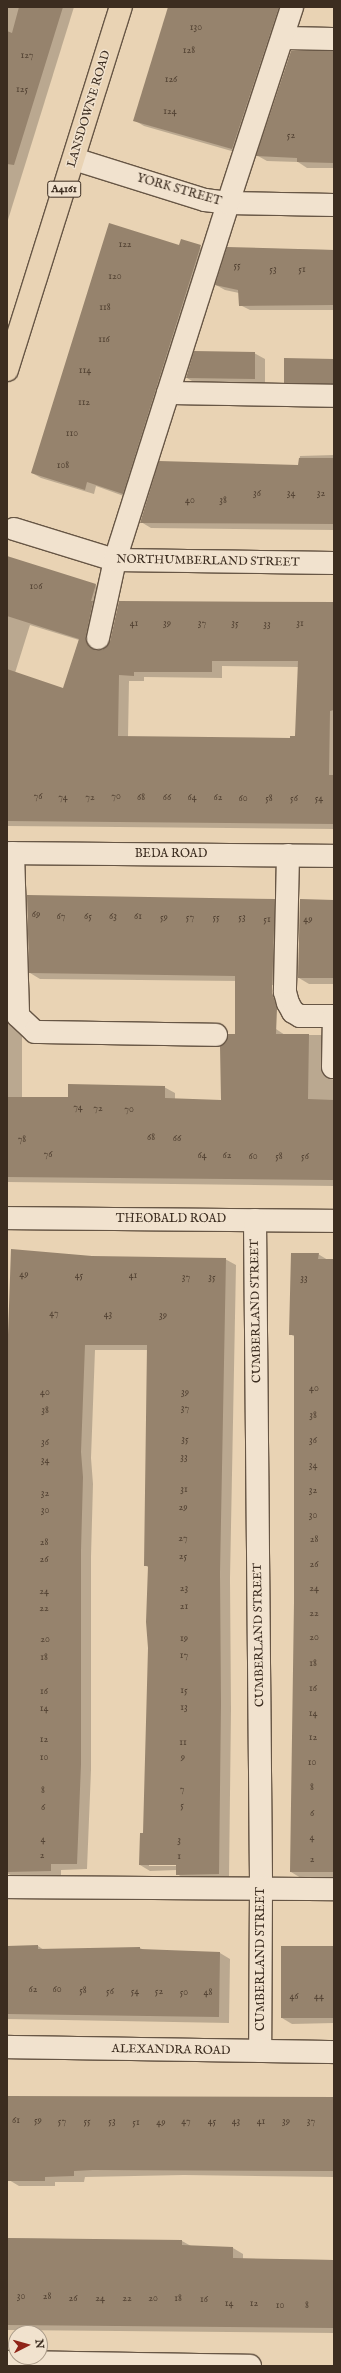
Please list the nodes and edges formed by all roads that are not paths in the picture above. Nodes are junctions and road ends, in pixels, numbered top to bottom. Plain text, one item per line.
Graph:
1 (121, 7) edge
2 (292, 7) edge
3 (284, 38) junction
4 (334, 39) edge
5 (74, 159) junction
6 (228, 203) junction
7 (334, 205) edge
8 (7, 370) edge
9 (168, 393) junction
10 (334, 396) edge
11 (14, 529) dead end
12 (115, 560) junction
13 (334, 563) edge
14 (98, 638) dead end
15 (10, 853) edge
16 (288, 855) junction
17 (334, 856) edge
18 (334, 1016) edge
19 (216, 1035) dead end
20 (333, 1067) edge
21 (7, 1218) edge
22 (255, 1220) junction
23 (334, 1221) edge
24 (7, 1887) edge
25 (261, 1887) junction
26 (334, 1889) edge
27 (7, 2047) edge
28 (260, 2051) junction
29 (334, 2052) edge
30 (7, 2362) edge
31 (250, 2366) edge

1 - 5 main road, LANSDOWNE ROAD / A4161
2 - 3 street
3 - 4 street
3 - 6 street
5 - 6 street, YORK STREET
5 - 8 main road, LANSDOWNE ROAD / A4161
6 - 7 street, YORK STREET
6 - 9 street
9 - 10 street
9 - 12 street
11 - 12 street, NORTHUMBERLAND STREET
12 - 13 street, NORTHUMBERLAND STREET
12 - 14 street
15 - 16 street, BEDA ROAD
15 - 19 street
16 - 17 street, BEDA ROAD
16 - 18 street
18 - 20 street
21 - 22 street, THEOBALD ROAD
22 - 23 street, THEOBALD ROAD
22 - 25 street, CUMBERLAND STREET
24 - 25 street
25 - 26 street
25 - 28 street, CUMBERLAND STREET
27 - 28 street, ALEXANDRA ROAD
28 - 29 street, ALEXANDRA ROAD
30 - 31 street

